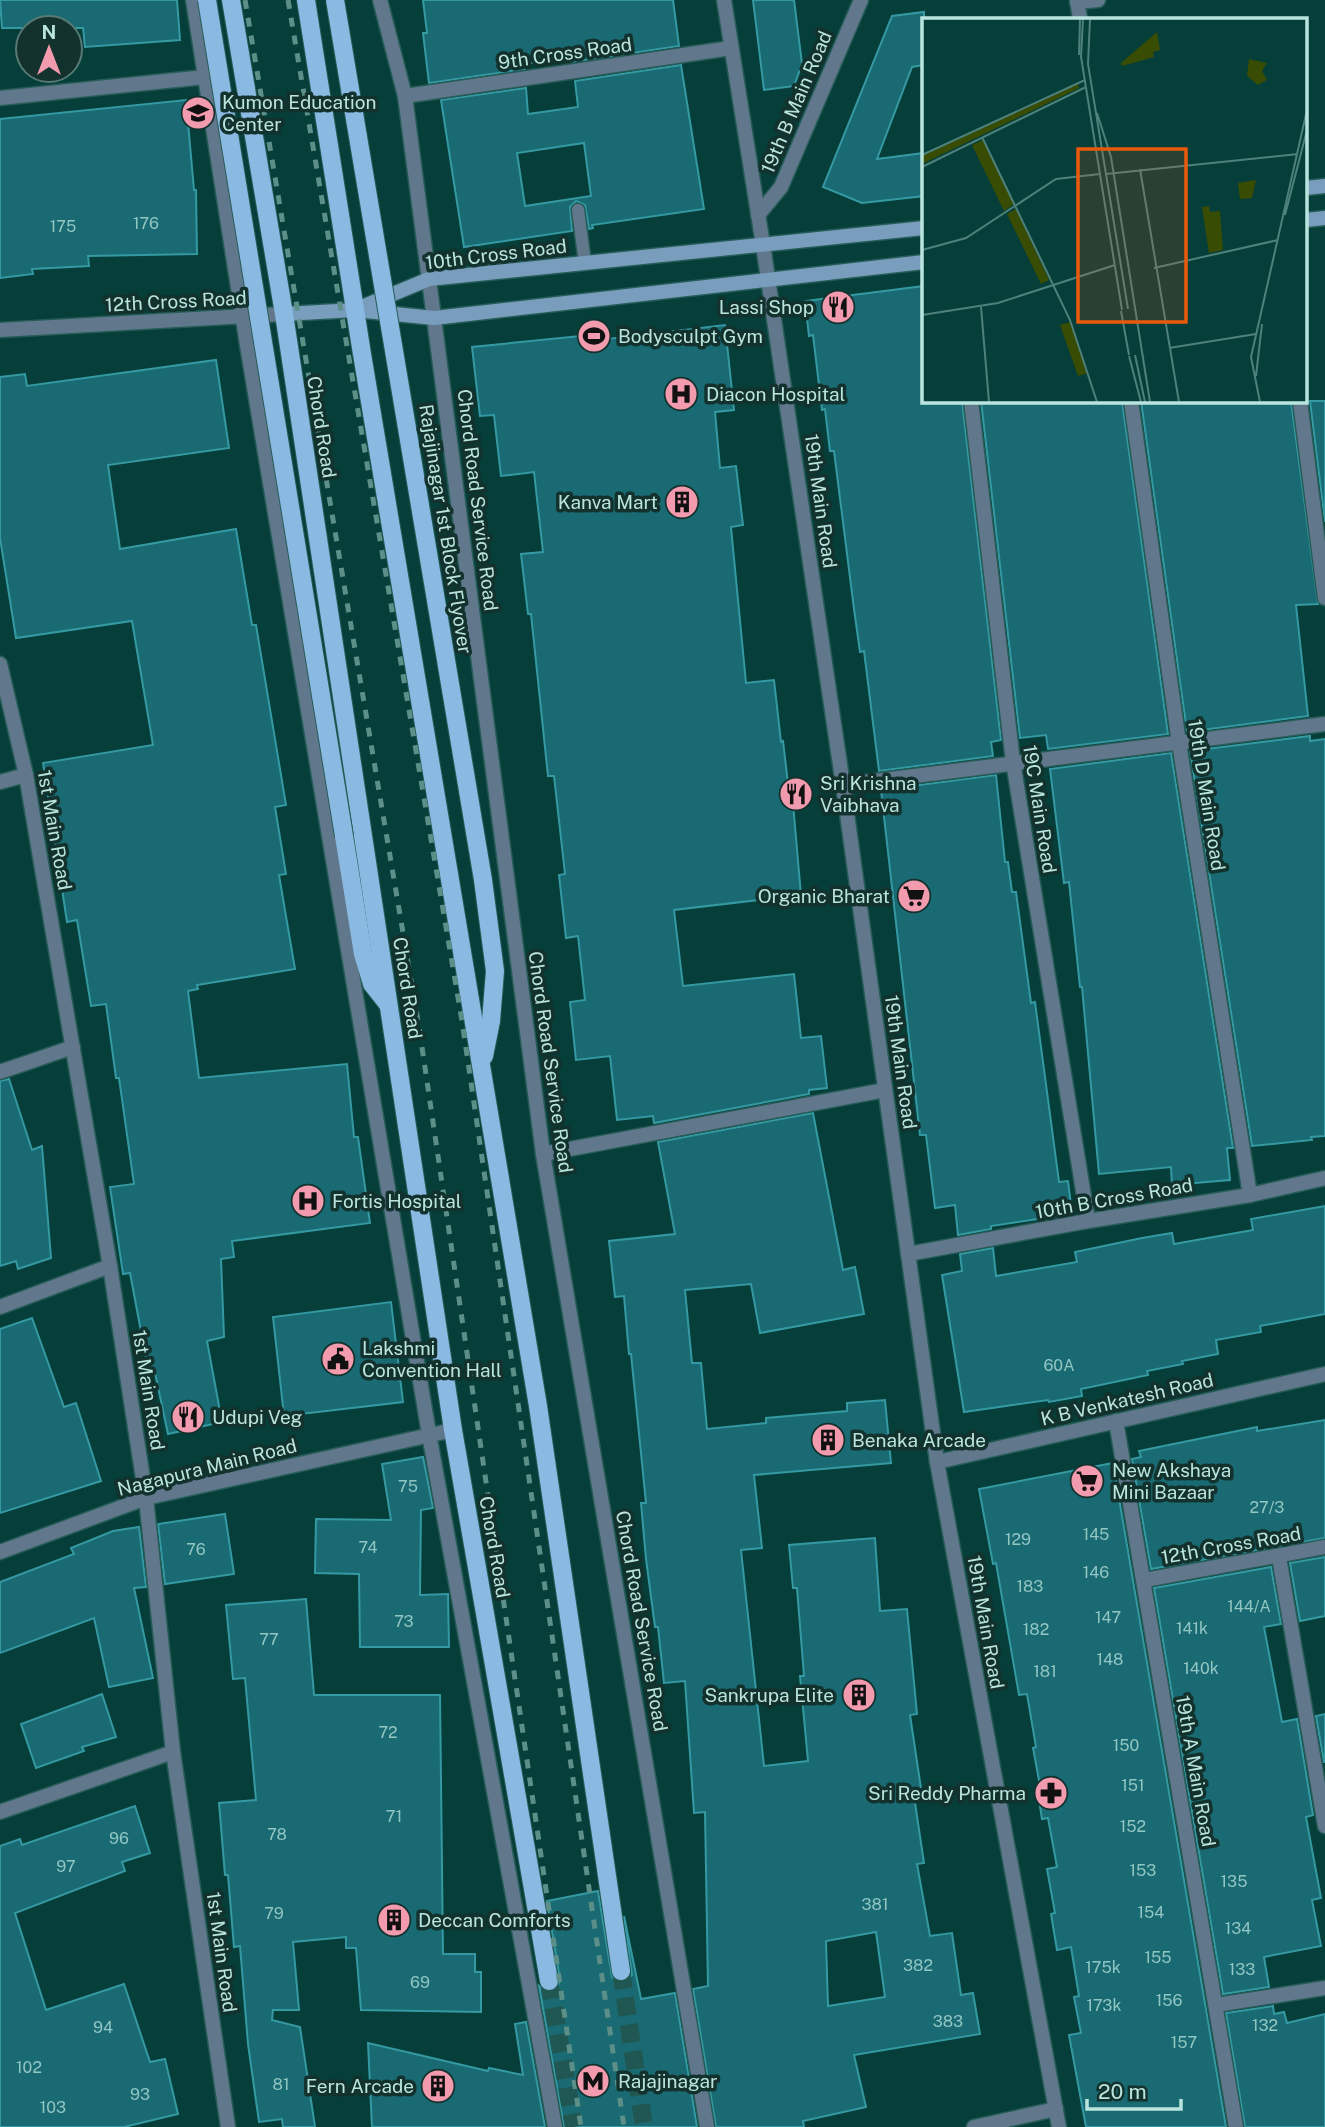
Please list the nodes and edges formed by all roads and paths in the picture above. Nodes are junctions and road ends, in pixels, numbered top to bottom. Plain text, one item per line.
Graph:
1 (193, 0) edge
2 (207, 0) edge
3 (231, 0) edge
4 (306, 0) edge
5 (335, 0) edge
6 (380, 0) edge
7 (724, 0) edge
8 (861, 0) edge
9 (1098, 0) edge
10 (1077, 1) edge
11 (732, 47) junction
12 (205, 77) junction
13 (405, 96) junction
14 (0, 98) edge
15 (578, 210) dead end
16 (758, 215) junction
17 (922, 228) edge
18 (763, 245) junction
19 (922, 262) edge
20 (585, 263) junction
21 (767, 278) junction
22 (429, 279) junction
23 (355, 310) junction
24 (284, 314) junction
25 (242, 316) junction
26 (434, 317) junction
27 (0, 330) edge
28 (971, 402) edge
29 (1131, 402) edge
30 (1300, 402) edge
31 (1325, 598) edge
32 (0, 664) edge
33 (1325, 724) edge
34 (1179, 743) junction
35 (1013, 762) junction
36 (26, 775) junction
37 (0, 782) edge
38 (843, 785) junction
39 (390, 1006) junction
40 (72, 1047) junction
41 (481, 1066) junction
42 (0, 1072) edge
43 (885, 1090) junction
44 (543, 1154) junction
45 (1325, 1178) edge
46 (1250, 1195) junction
47 (1088, 1221) junction
48 (908, 1254) junction
49 (110, 1266) junction
50 (0, 1307) edge
51 (1325, 1374) edge
52 (1116, 1421) junction
53 (453, 1430) junction
54 (429, 1434) junction
55 (937, 1462) junction
56 (146, 1498) junction
57 (1325, 1548) edge
58 (0, 1552) edge
59 (1279, 1557) junction
60 (1144, 1580) junction
61 (173, 1752) junction
62 (0, 1812) edge
63 (1325, 1826) edge
64 (621, 1971) tunnel mouth
65 (549, 1981) tunnel mouth
66 (1325, 1988) edge
67 (1216, 2005) junction
68 (1056, 2109) junction
69 (228, 2127) edge
70 (555, 2127) edge
71 (708, 2127) edge
72 (974, 2127) edge
73 (1059, 2127) edge
74 (1236, 2127) edge

1 - 12 street
2 - 39 main road, bridge
3 - 24 main road, Chord Road
4 - 23 main road
5 - 41 main road, Rajajinagar 1st Block Flyover, bridge
6 - 13 street, Chord Road Service Road
7 - 11 street, 19th Main Road
8 - 16 street, 19th B Main Road
9 - 10 street
11 - 13 street, 9th Cross Road
11 - 16 street, 19th Main Road
12 - 14 street
12 - 25 street
13 - 22 street, Chord Road Service Road
15 - 20 lane
16 - 18 street, 19th Main Road
17 - 18 main road, 10th Cross Road
18 - 20 main road, 10th Cross Road
18 - 21 street, 19th Main Road
19 - 21 main road
20 - 22 main road, 10th Cross Road
21 - 26 main road
21 - 38 street, 19th Main Road
22 - 23 main road, 10th Cross Road
22 - 26 street, Chord Road Service Road
23 - 24 main road, 12th Cross Road
23 - 26 main road
23 - 41 main road
24 - 25 street, 12th Cross Road
24 - 39 main road, Chord Road
25 - 27 street, 12th Cross Road
25 - 54 street
26 - 44 street, Chord Road Service Road
28 - 35 street, 19C Main Road
29 - 34 street, 19th D Main Road
30 - 31 street
32 - 36 street, 1st Main Road
33 - 34 street
34 - 35 street
34 - 46 street, 19th D Main Road
35 - 38 street
35 - 47 street, 19C Main Road
36 - 37 street
36 - 40 street, 1st Main Road
38 - 43 street, 19th Main Road
39 - 53 main road, Chord Road
40 - 42 street
40 - 49 street, 1st Main Road
41 - 64 main road
43 - 44 street
43 - 48 street, 19th Main Road
44 - 71 street, Chord Road Service Road
45 - 46 street, 10th B Cross Road
46 - 47 street, 10th B Cross Road
47 - 48 street, 10th B Cross Road
48 - 55 street, 19th Main Road
49 - 50 street
49 - 56 street, 1st Main Road
51 - 52 street, K B Venkatesh Road
52 - 55 street, K B Venkatesh Road
52 - 60 street, 19th A Main Road
53 - 54 street, Nagapura Main Road
53 - 65 main road, Chord Road
54 - 56 street, Nagapura Main Road
54 - 70 street
55 - 68 street, 19th Main Road
56 - 58 street, Nagapura Main Road
56 - 61 street, 1st Main Road
57 - 59 street, 12th Cross Road
59 - 60 street, 12th Cross Road
59 - 63 street
60 - 67 street, 19th A Main Road
61 - 62 street
61 - 69 street, 1st Main Road
66 - 67 street
67 - 74 street, 19th A Main Road
68 - 72 street
68 - 73 street, 19th Main Road

